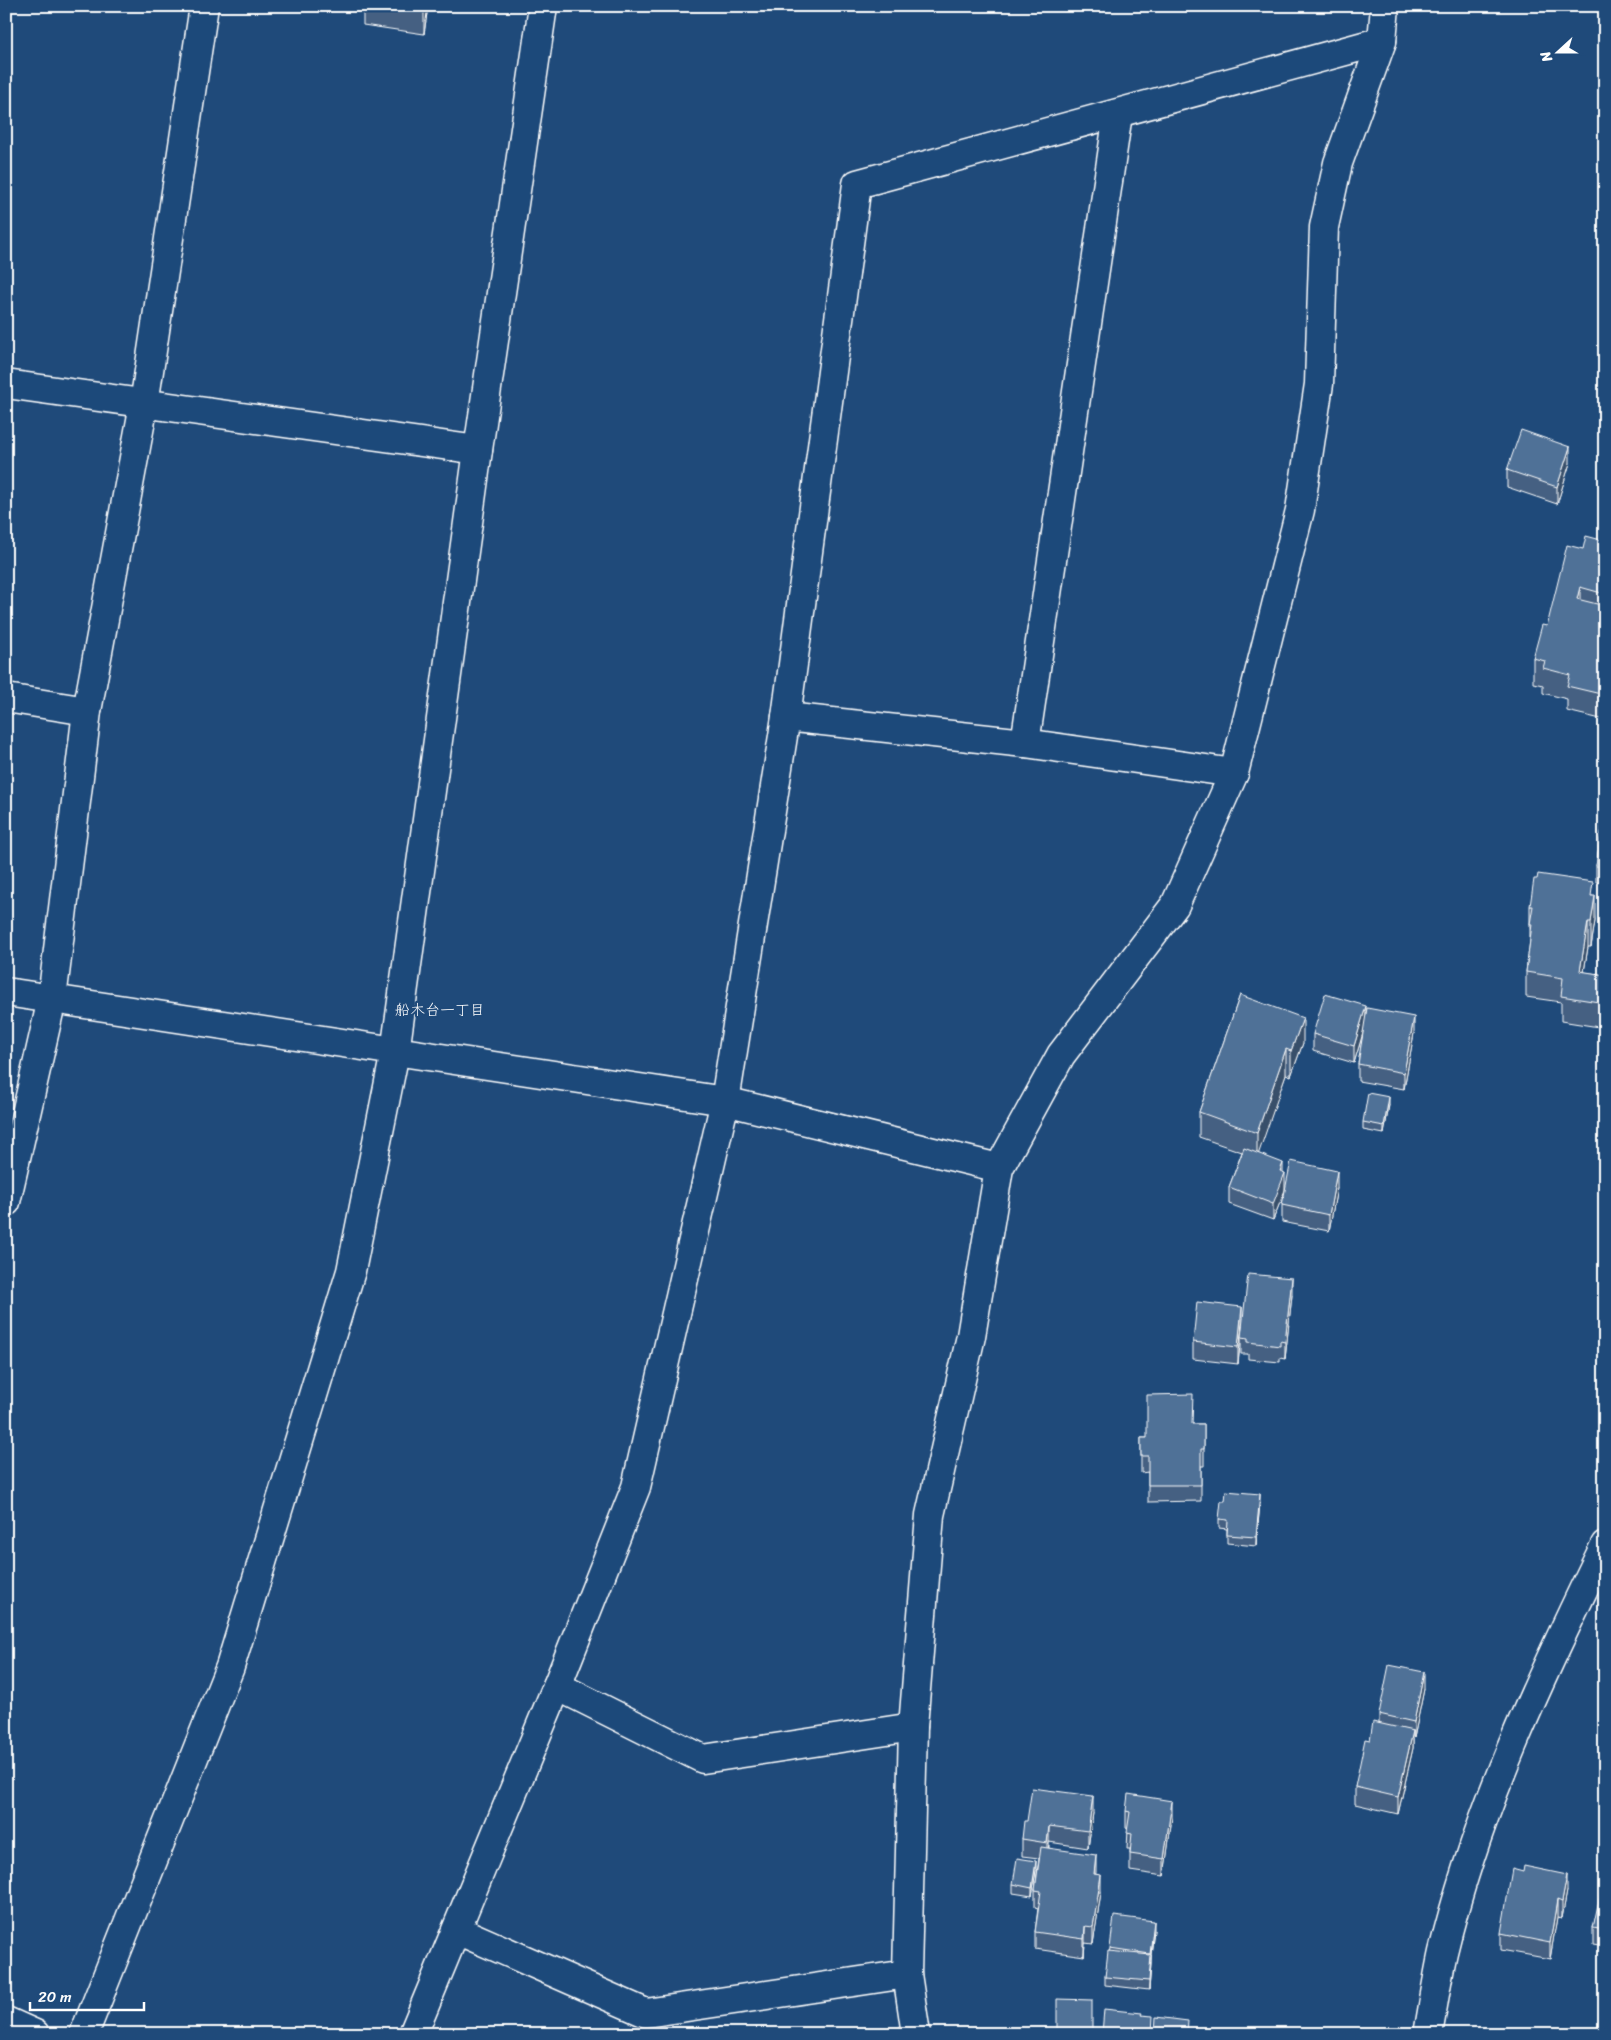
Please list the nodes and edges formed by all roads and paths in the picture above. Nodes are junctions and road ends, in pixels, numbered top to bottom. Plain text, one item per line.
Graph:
1 (204, 6) edge
2 (543, 6) edge
3 (1385, 6) edge
4 (1382, 41) junction
5 (1118, 114) junction
6 (6, 384) edge
7 (144, 404) junction
8 (478, 450) junction
9 (6, 698) edge
10 (87, 711) junction
11 (786, 716) junction
12 (1025, 743) junction
13 (1234, 773) junction
14 (6, 992) edge
15 (52, 999) junction
16 (394, 1052) junction
17 (726, 1101) junction
18 (998, 1168) junction
19 (6, 1202) edge
20 (1605, 1546) edge
21 (557, 1686) junction
22 (913, 1727) junction
23 (457, 1930) junction
24 (908, 1974) junction
25 (6, 2021) edge
26 (35, 2034) edge
27 (84, 2034) edge
28 (413, 2034) edge
29 (916, 2034) edge
30 (1428, 2034) edge

1 - 7 street
2 - 8 street
3 - 4 street
4 - 5 street
4 - 13 street
5 - 11 street
5 - 12 street
6 - 7 street
7 - 8 street
7 - 10 street
8 - 16 street
9 - 10 street
10 - 15 street
11 - 12 street
11 - 17 street
12 - 13 street
13 - 18 street
14 - 15 street
15 - 16 street
15 - 19 street
16 - 17 street
16 - 27 street
17 - 18 street
17 - 21 street
18 - 22 street
20 - 30 street
21 - 22 street
21 - 23 street
22 - 24 street
23 - 24 street
23 - 28 street
24 - 29 street
25 - 26 street

